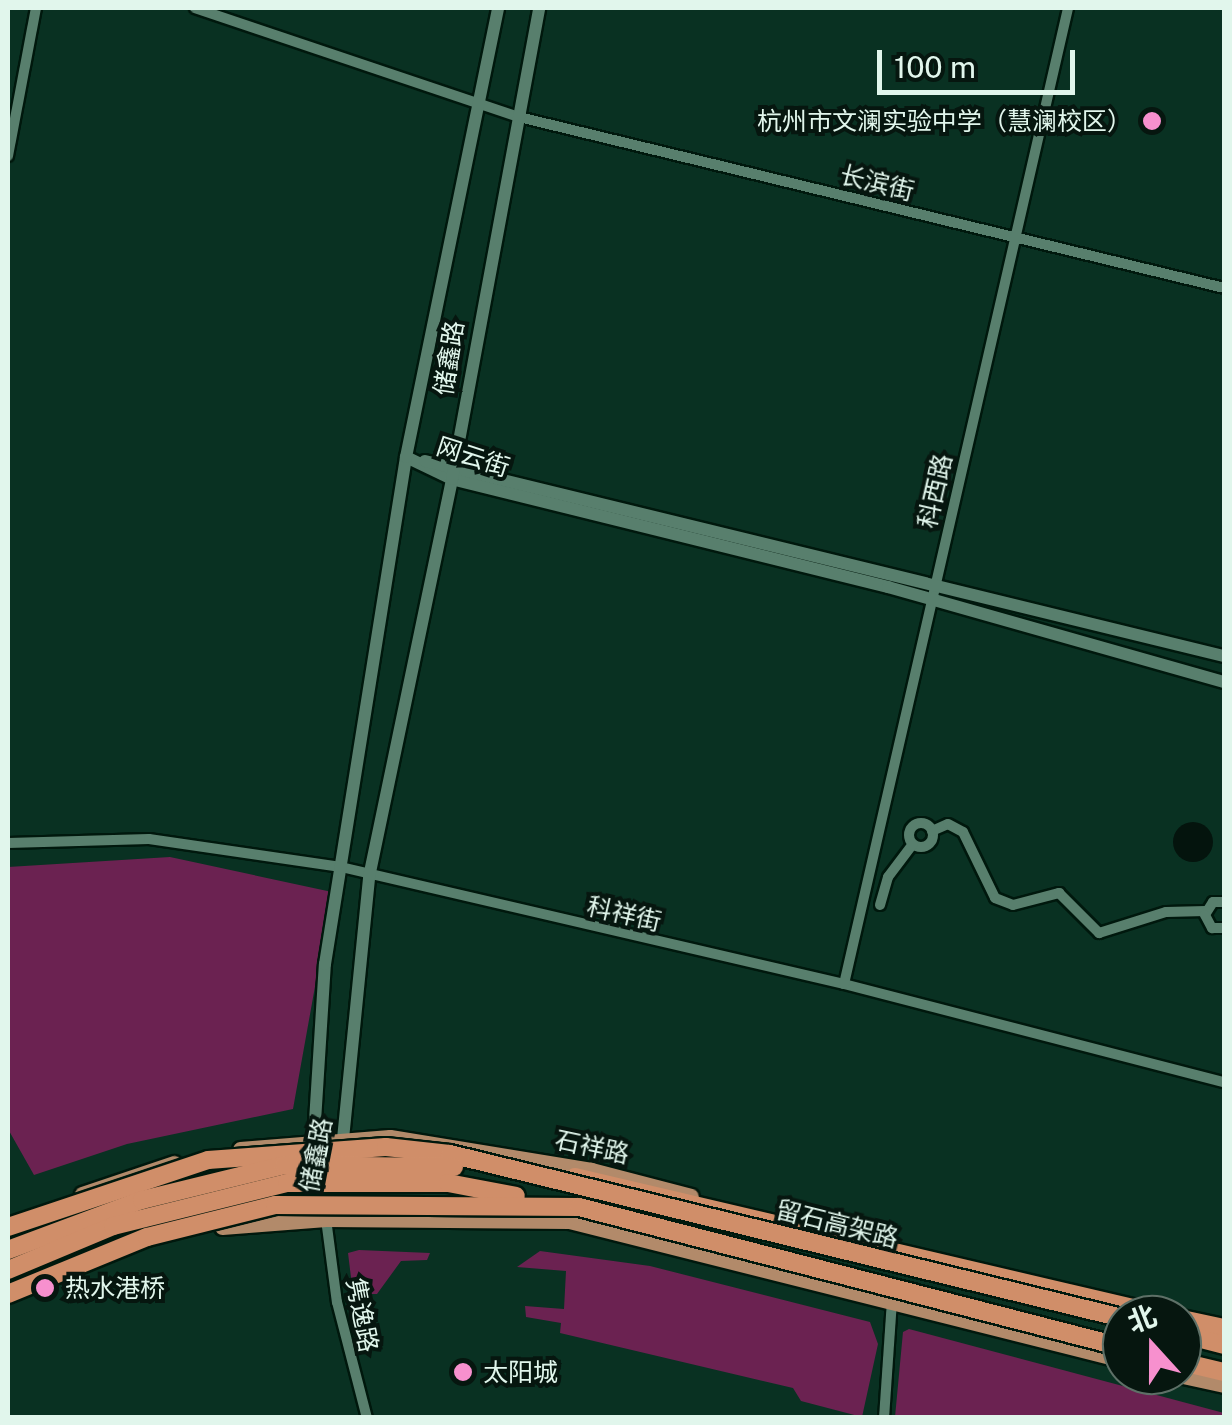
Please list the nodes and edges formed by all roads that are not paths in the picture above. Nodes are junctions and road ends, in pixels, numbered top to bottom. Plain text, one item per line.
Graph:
1 (36, 8) edge
2 (195, 8) edge
3 (498, 8) edge
4 (540, 8) edge
5 (1068, 8) edge
6 (478, 103) junction
7 (519, 117) junction
8 (8, 156) edge
9 (1014, 237) junction
10 (1224, 288) edge
11 (406, 458) junction
12 (453, 473) junction
13 (934, 583) junction
14 (930, 598) junction
15 (1224, 656) edge
16 (1224, 682) edge
17 (932, 831) junction
18 (8, 843) edge
19 (913, 844) junction
20 (341, 867) junction
21 (369, 877) junction
22 (1224, 902) edge
23 (880, 905) dead end
24 (1206, 911) junction
25 (1224, 928) edge
26 (844, 984) junction
27 (1224, 1082) edge
28 (344, 1140) junction
29 (311, 1142) junction
30 (450, 1154) junction
31 (539, 1179) junction
32 (580, 1207) junction
33 (326, 1219) junction
34 (8, 1227) edge
35 (8, 1250) edge
36 (8, 1270) edge
37 (8, 1292) edge
38 (1102, 1299) edge
39 (892, 1300) junction
40 (1102, 1300) edge
41 (1102, 1313) edge
42 (1102, 1342) edge
43 (1102, 1355) edge
44 (367, 1418) edge
45 (884, 1418) edge

1 - 8 street
2 - 6 street, 长滨街
3 - 6 street, 储鑫路
4 - 7 street, 储鑫路
5 - 9 street, 科西路
6 - 7 street, 长滨街
6 - 11 street, 储鑫路
7 - 9 street, 长滨街
7 - 12 street, 储鑫路
9 - 10 street, 长滨街
9 - 13 street, 科西路
11 - 12 street, 网云街
11 - 20 street, 储鑫路
12 - 13 street, 网云街
12 - 14 street, 网云街
12 - 21 street, 储鑫路
13 - 14 street, 科西路
13 - 15 street, 网云街
14 - 16 street, 网云街
14 - 26 street, 科西路
17 - 19 street
17 - 19 street
17 - 24 street
18 - 20 street, 科祥街
19 - 23 street
20 - 21 street, 科祥街
20 - 29 street, 储鑫路
21 - 26 street, 科祥街
21 - 28 street, 储鑫路
22 - 24 street
24 - 25 street
26 - 27 street, 科祥街
28 - 29 main road, 石祥路
28 - 33 street, 储鑫路
28 - 38 main road, 石祥路
29 - 33 street, 储鑫路
29 - 34 main road, 石祥路
30 - 31 highway, 留石高架路, bridge
30 - 34 highway, 留石高架路, bridge
30 - 40 highway, bridge
31 - 35 highway, 留石高架路, bridge
31 - 41 highway, 留石高架路, bridge
32 - 36 highway, 留石高架路, bridge
32 - 37 highway, 留石高架路, bridge
32 - 42 highway, 留石高架路, bridge
33 - 37 main road
33 - 39 main road
33 - 44 street, 隽逸路
39 - 43 main road
39 - 45 street

